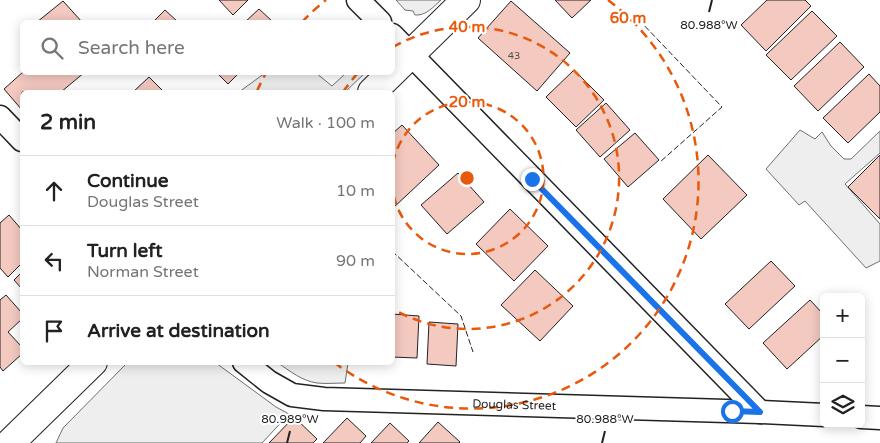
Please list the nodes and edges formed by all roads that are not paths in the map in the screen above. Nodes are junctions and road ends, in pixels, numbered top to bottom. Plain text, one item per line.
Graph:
1 (358, 0) edge
2 (466, 0) edge
3 (378, 20) edge
4 (402, 45) edge
5 (395, 56) edge
6 (383, 75) edge
7 (373, 90) edge
8 (0, 117) edge
9 (20, 138) edge
10 (90, 365) edge
11 (248, 365) edge
12 (760, 412) junction
13 (820, 415) edge
14 (865, 417) edge
15 (880, 418) edge
16 (10, 443) edge

1 - 3 street
2 - 4 street
4 - 5 street
4 - 12 street
6 - 7 street
8 - 9 street
10 - 16 street
11 - 12 street, Douglas Street
12 - 13 street, Douglas Street
14 - 15 street

